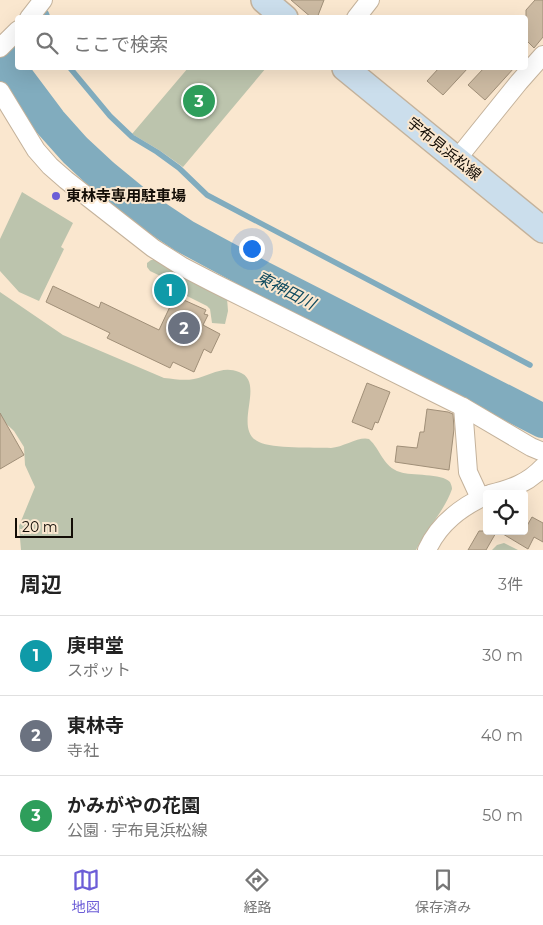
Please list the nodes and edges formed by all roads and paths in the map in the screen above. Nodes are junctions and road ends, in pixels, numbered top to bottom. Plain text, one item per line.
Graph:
1 (43, 0) edge
2 (264, 0) edge
3 (370, 0) edge
4 (31, 15) edge
5 (282, 15) edge
6 (358, 15) edge
7 (15, 33) edge
8 (0, 48) edge
9 (543, 55) edge
10 (347, 70) edge
11 (0, 91) edge
12 (457, 159) junction
13 (543, 230) edge
14 (463, 407) junction
15 (543, 452) edge
16 (543, 467) edge
17 (504, 490) edge
18 (483, 492) edge
19 (483, 498) edge
20 (427, 550) edge

1 - 4 street
2 - 5 main road
3 - 6 street
7 - 8 street
9 - 12 street
10 - 12 main road, 宇布見浜松線
11 - 14 street
12 - 13 main road, 宇布見浜松線
14 - 15 street
14 - 18 street
16 - 17 street
19 - 20 street

